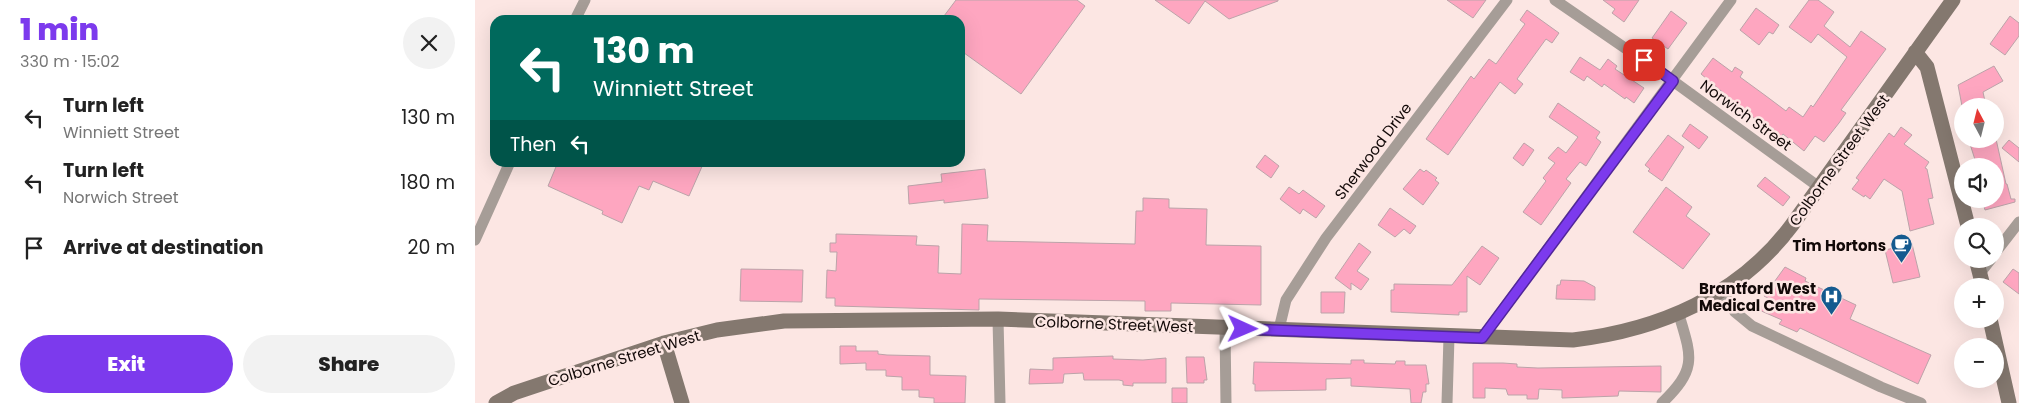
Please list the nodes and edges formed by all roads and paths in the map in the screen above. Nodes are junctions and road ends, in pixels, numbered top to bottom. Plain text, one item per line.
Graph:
1 (585, 0) edge
2 (1507, 0) edge
3 (1555, 0) edge
4 (1731, 0) edge
5 (1953, 0) edge
6 (578, 15) edge
7 (1915, 52) junction
8 (1673, 81) junction
9 (508, 167) edge
10 (1819, 187) junction
11 (1966, 218) edge
12 (2019, 222) edge
13 (475, 240) edge
14 (2004, 241) edge
15 (1722, 291) junction
16 (1679, 314) junction
17 (998, 320) junction
18 (1225, 328) junction
19 (1992, 328) edge
20 (1279, 329) junction
21 (1449, 337) junction
22 (1482, 338) junction
23 (665, 343) junction
24 (496, 403) edge
25 (681, 403) edge
26 (999, 403) edge
27 (1225, 403) edge
28 (1447, 403) edge
29 (1662, 403) edge
30 (1921, 403) edge
31 (2009, 403) edge

1 - 6 street
2 - 20 street, Sherwood Drive
3 - 8 street, Norwich Street
4 - 8 street
5 - 7 main road, Colborne Street West
7 - 10 main road, Colborne Street West
7 - 11 main road
8 - 10 street, Norwich Street
8 - 22 street
9 - 13 street
10 - 15 main road, Colborne Street West
12 - 14 street
15 - 16 main road, Colborne Street West
15 - 30 street
16 - 22 main road, Colborne Street West
16 - 29 street
17 - 18 main road, Colborne Street West
17 - 23 main road, Colborne Street West
17 - 26 street
18 - 20 main road, Colborne Street West
18 - 27 street
19 - 31 main road
20 - 21 main road, Colborne Street West
21 - 22 main road, Colborne Street West
21 - 28 street
23 - 24 main road, Colborne Street West
23 - 25 main road

